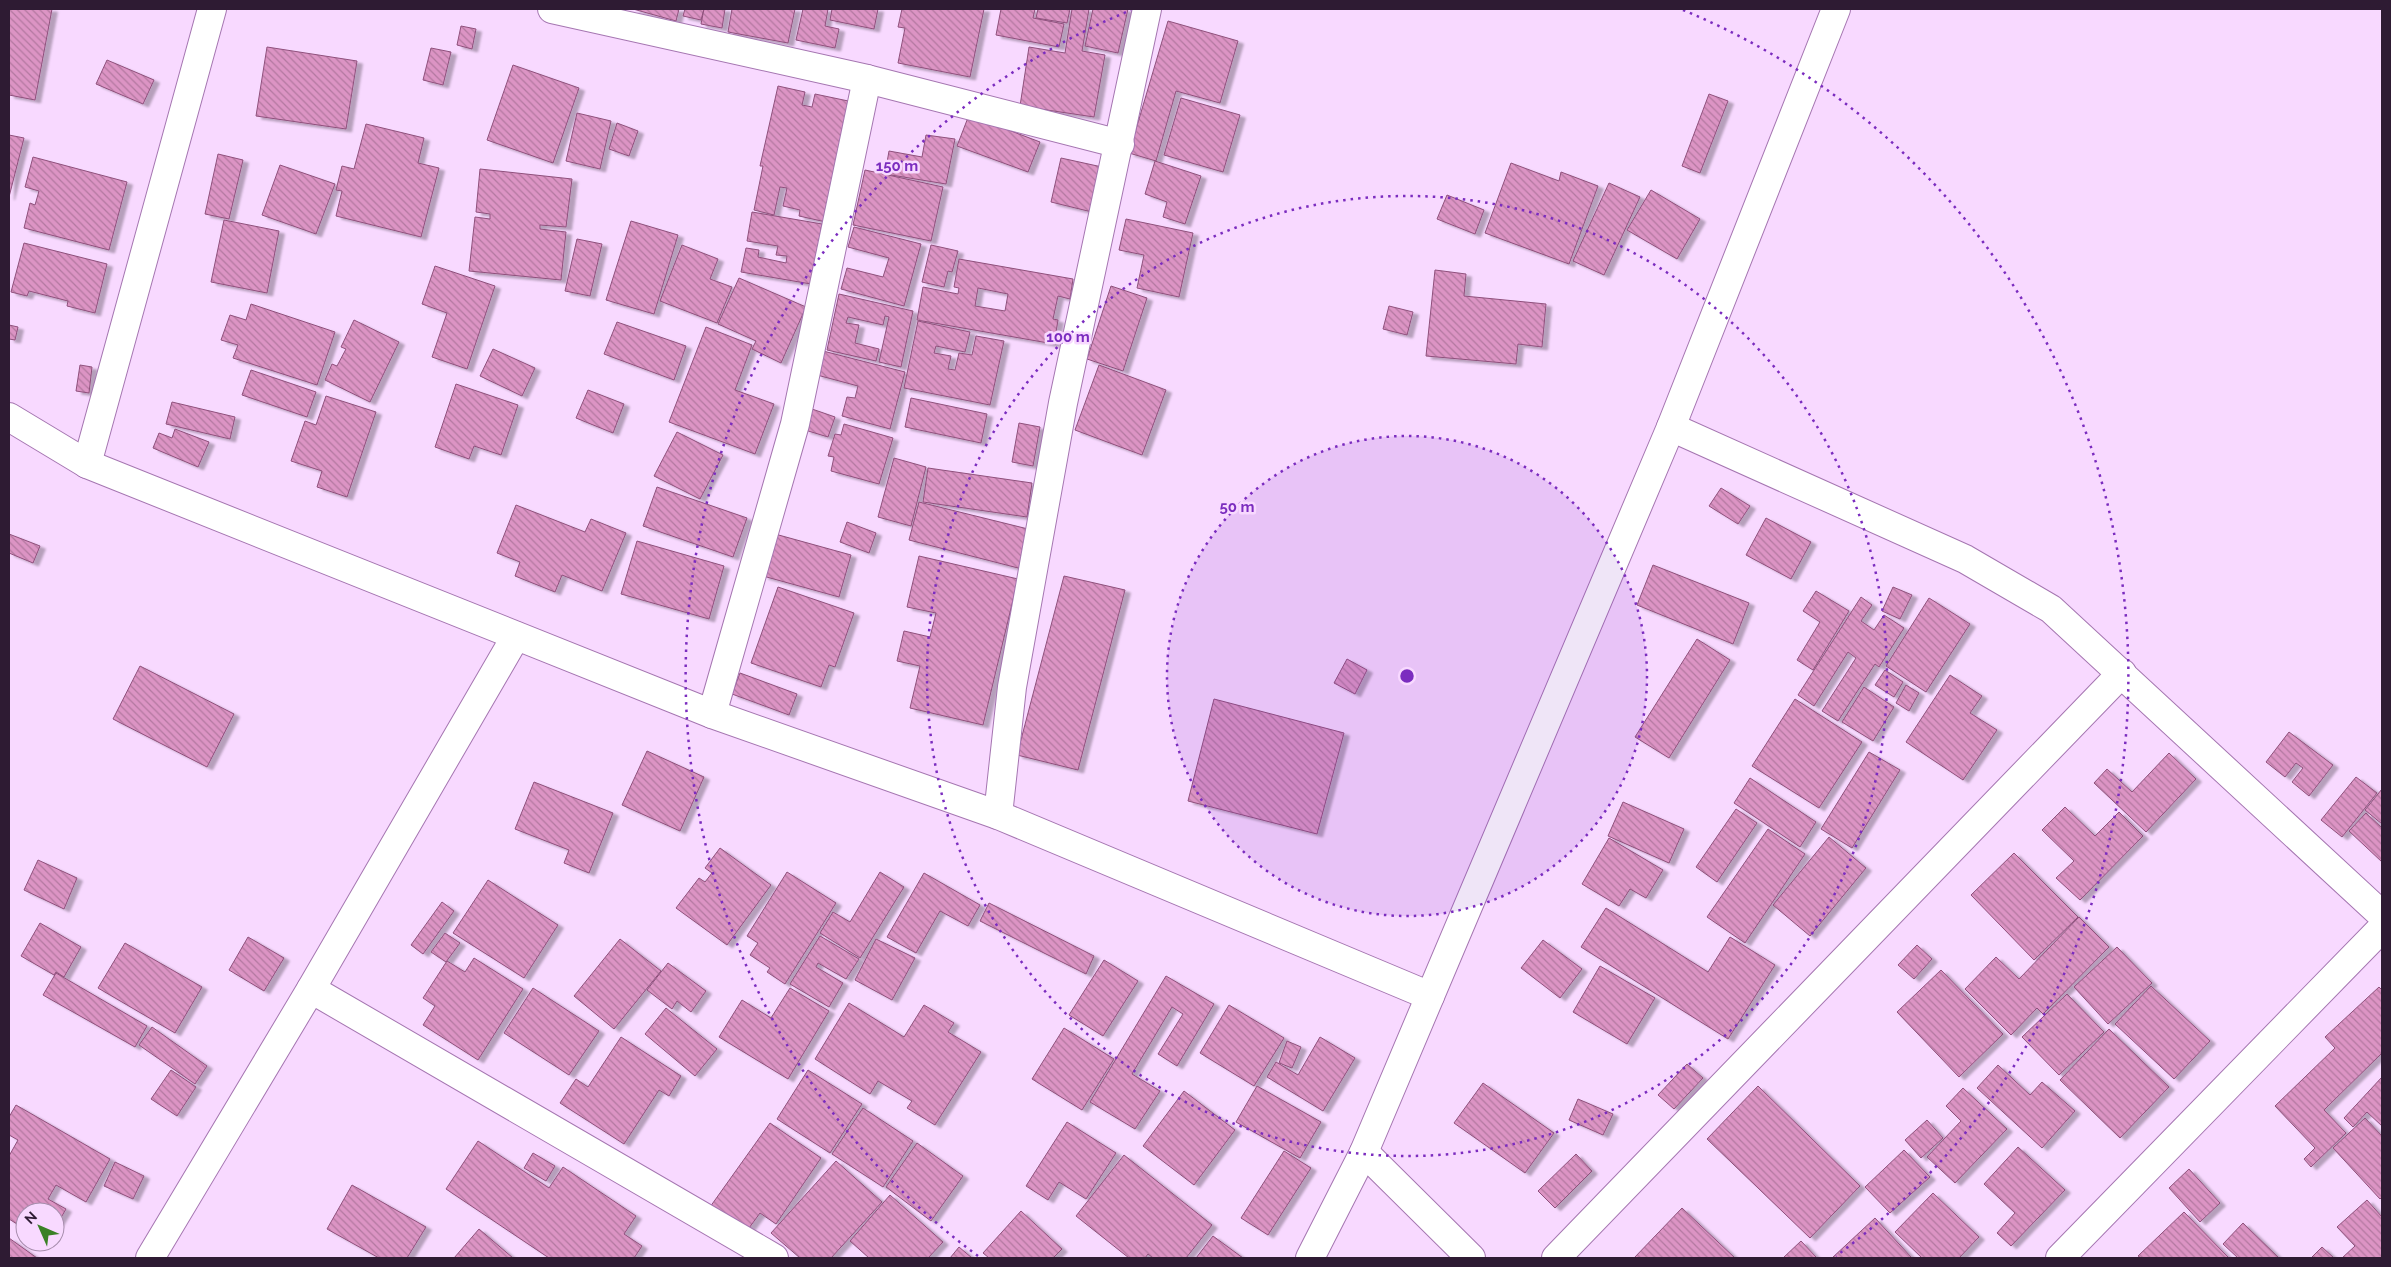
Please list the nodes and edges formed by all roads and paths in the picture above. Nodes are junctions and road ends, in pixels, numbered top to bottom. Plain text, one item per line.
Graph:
1 (212, 9) edge
2 (552, 9) edge
3 (1147, 9) edge
4 (1836, 9) edge
5 (867, 78) junction
6 (1120, 144) junction
7 (9, 417) edge
8 (1671, 427) junction
9 (87, 464) junction
10 (516, 636) junction
11 (2122, 673) junction
12 (712, 714) junction
13 (998, 814) junction
14 (2382, 915) edge
15 (2382, 928) edge
16 (311, 990) junction
17 (1430, 996) junction
18 (1364, 1152) junction
19 (150, 1258) edge
20 (774, 1258) edge
21 (1310, 1258) edge
22 (1471, 1258) edge
23 (1556, 1258) edge
24 (2060, 1258) edge

1 - 9 street
2 - 5 street
3 - 6 street
4 - 8 street
5 - 6 street
5 - 12 street
6 - 13 street
7 - 9 street
8 - 11 street
8 - 17 street
9 - 10 street
10 - 12 street
10 - 16 street
11 - 14 street
11 - 23 street
12 - 13 street
13 - 17 street
15 - 24 street
16 - 19 street
16 - 20 street
17 - 18 street
18 - 21 street
18 - 22 street

